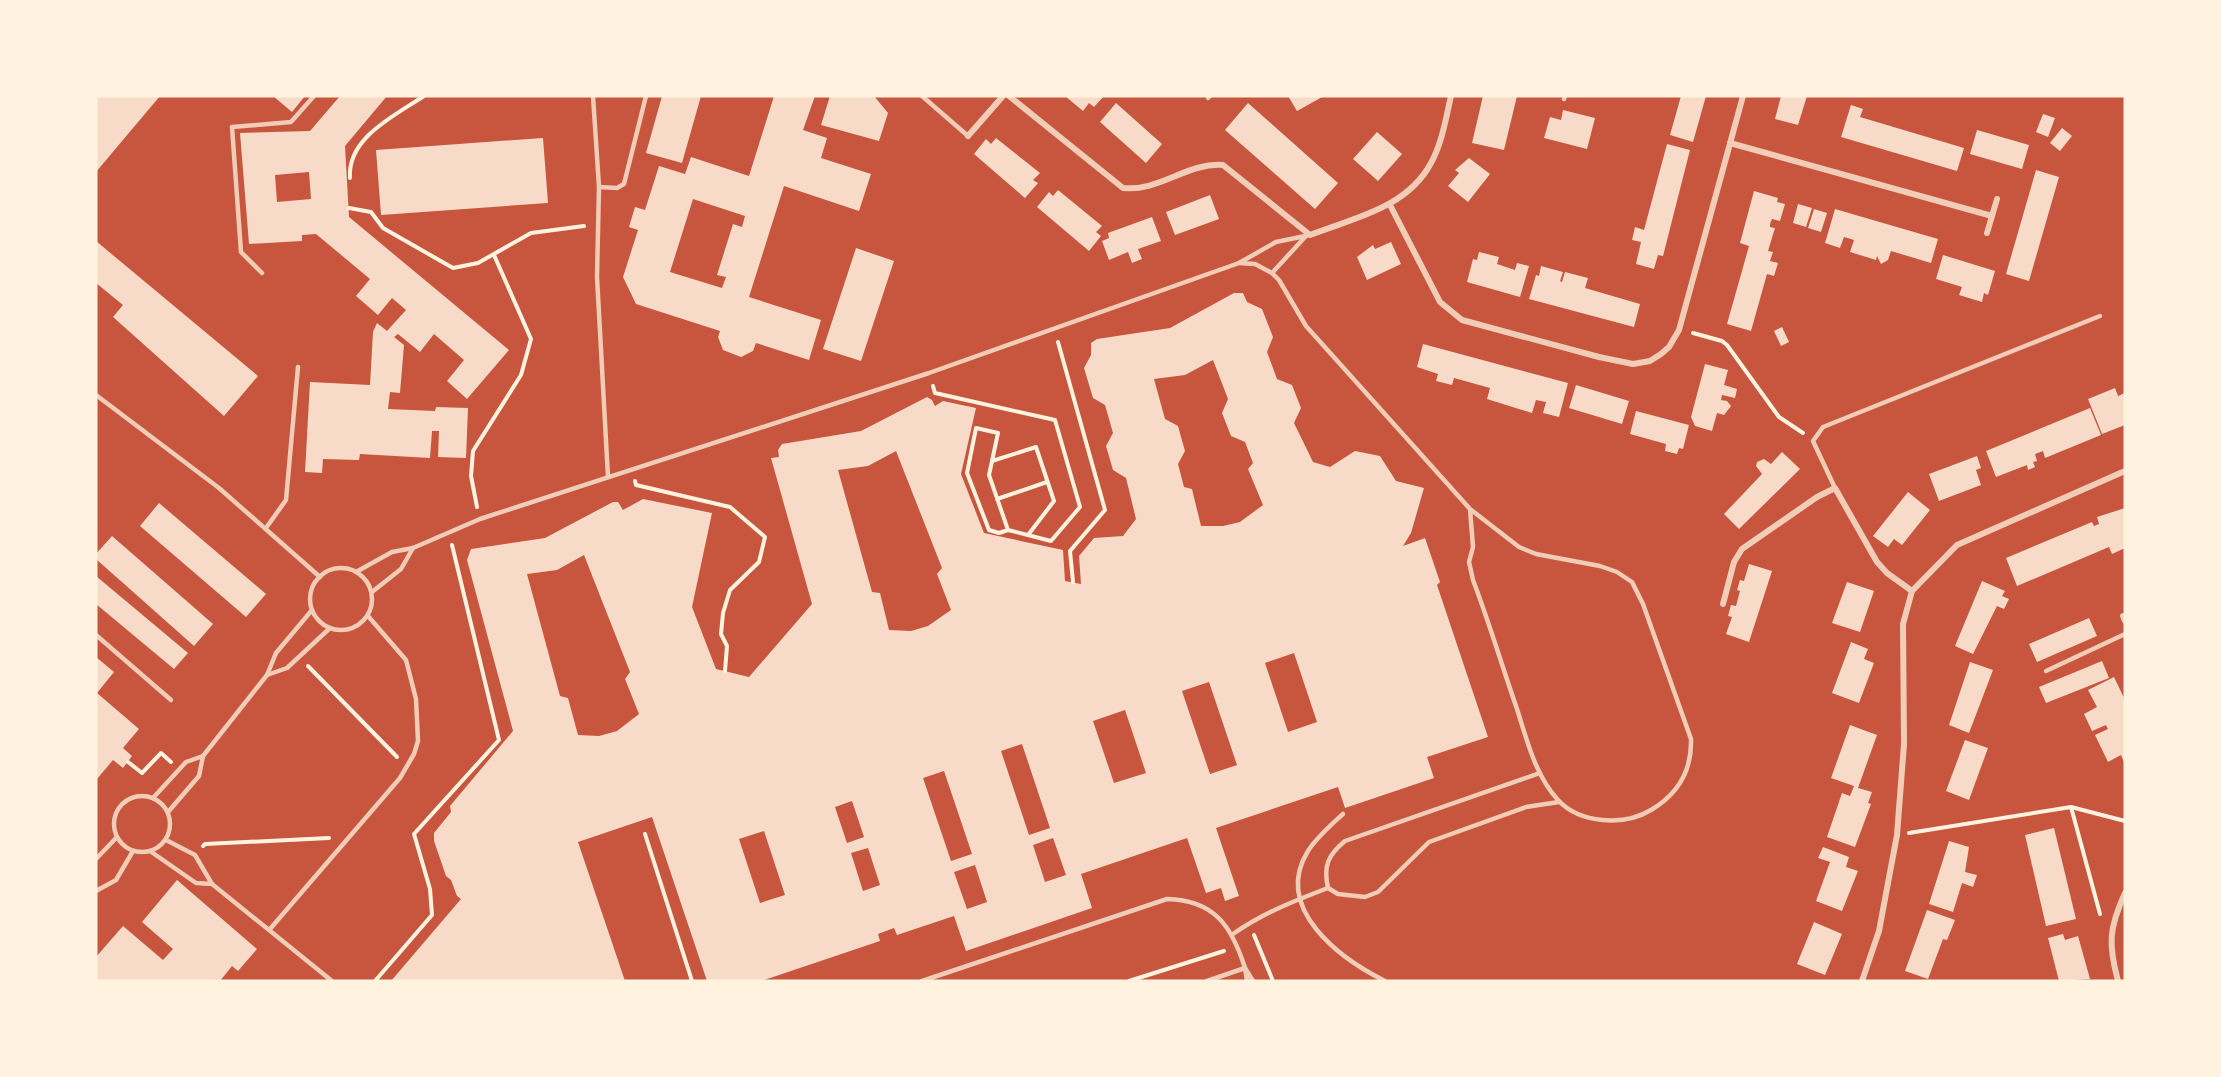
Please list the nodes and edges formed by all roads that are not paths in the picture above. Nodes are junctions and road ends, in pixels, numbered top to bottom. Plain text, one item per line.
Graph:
1 (314, 96) edge
2 (593, 96) edge
3 (646, 96) edge
4 (922, 96) edge
5 (1003, 96) edge
6 (1009, 96) edge
7 (1452, 96) edge
8 (1743, 96) edge
9 (968, 136) joint
10 (1730, 143) junction
11 (599, 187) junction
12 (1997, 199) dead end
13 (1390, 205) junction
14 (1992, 216) junction
15 (1987, 233) dead end
16 (1307, 236) junction
17 (1239, 263) junction
18 (262, 273) dead end
19 (1272, 273) junction
20 (2100, 316) dead end
21 (298, 368) dead end
22 (96, 395) edge
23 (2125, 471) edge
24 (608, 477) junction
25 (1835, 488) junction
26 (1470, 509) junction
27 (266, 528) junction
28 (412, 548) junction
29 (356, 572) junction
30 (320, 577) junction
31 (1912, 591) junction
32 (372, 592) junction
33 (1722, 604) dead end
34 (312, 610) junction
35 (368, 616) junction
36 (330, 628) junction
37 (2125, 634) edge
38 (96, 635) edge
39 (2046, 671) dead end
40 (267, 675) junction
41 (171, 700) dead end
42 (203, 756) junction
43 (1540, 773) junction
44 (153, 798) junction
45 (1559, 802) junction
46 (168, 812) junction
47 (1343, 814) dead end
48 (117, 837) junction
49 (166, 840) junction
50 (134, 851) junction
51 (150, 851) junction
52 (96, 859) edge
53 (212, 884) junction
54 (1328, 888) junction
55 (96, 891) edge
56 (2125, 893) edge
57 (1300, 899) junction
58 (270, 928) junction
59 (1233, 934) junction
60 (1245, 968) junction
61 (332, 981) edge
62 (922, 981) edge
63 (1207, 981) edge
64 (1247, 981) edge
65 (1253, 981) edge
66 (1385, 981) edge
67 (1862, 981) edge
68 (2118, 981) edge

1 - 18 lane
2 - 11 lane
3 - 11 lane
4 - 9 lane
5 - 9 street
6 - 16 street
7 - 13 street
8 - 10 street
10 - 13 street
10 - 14 street
11 - 24 lane
12 - 14 street
13 - 16 street
14 - 15 street
16 - 17 lane
16 - 19 lane
17 - 19 lane
17 - 24 lane
19 - 26 lane
20 - 25 lane
21 - 27 lane
22 - 27 lane
23 - 31 street
24 - 28 lane
25 - 31 street
25 - 33 street
26 - 43 lane
26 - 45 lane
27 - 30 lane
28 - 29 lane
28 - 32 lane
29 - 30 lane
29 - 32 lane
30 - 34 lane
31 - 67 street
32 - 35 lane
34 - 36 lane
34 - 40 lane
35 - 36 lane
35 - 58 lane
36 - 40 lane
37 - 39 lane
38 - 41 lane
40 - 42 lane
42 - 44 lane
42 - 46 lane
43 - 45 lane
43 - 54 lane
44 - 46 lane
44 - 48 lane
45 - 54 lane
46 - 49 lane
47 - 57 lane
48 - 50 lane
48 - 52 lane
49 - 51 lane
49 - 53 lane
50 - 51 lane
50 - 55 lane
51 - 53 lane
53 - 58 lane
54 - 57 lane
56 - 68 street
57 - 59 lane
57 - 66 lane
58 - 61 lane
59 - 60 lane
59 - 62 lane
60 - 63 lane
60 - 64 lane
60 - 65 lane

